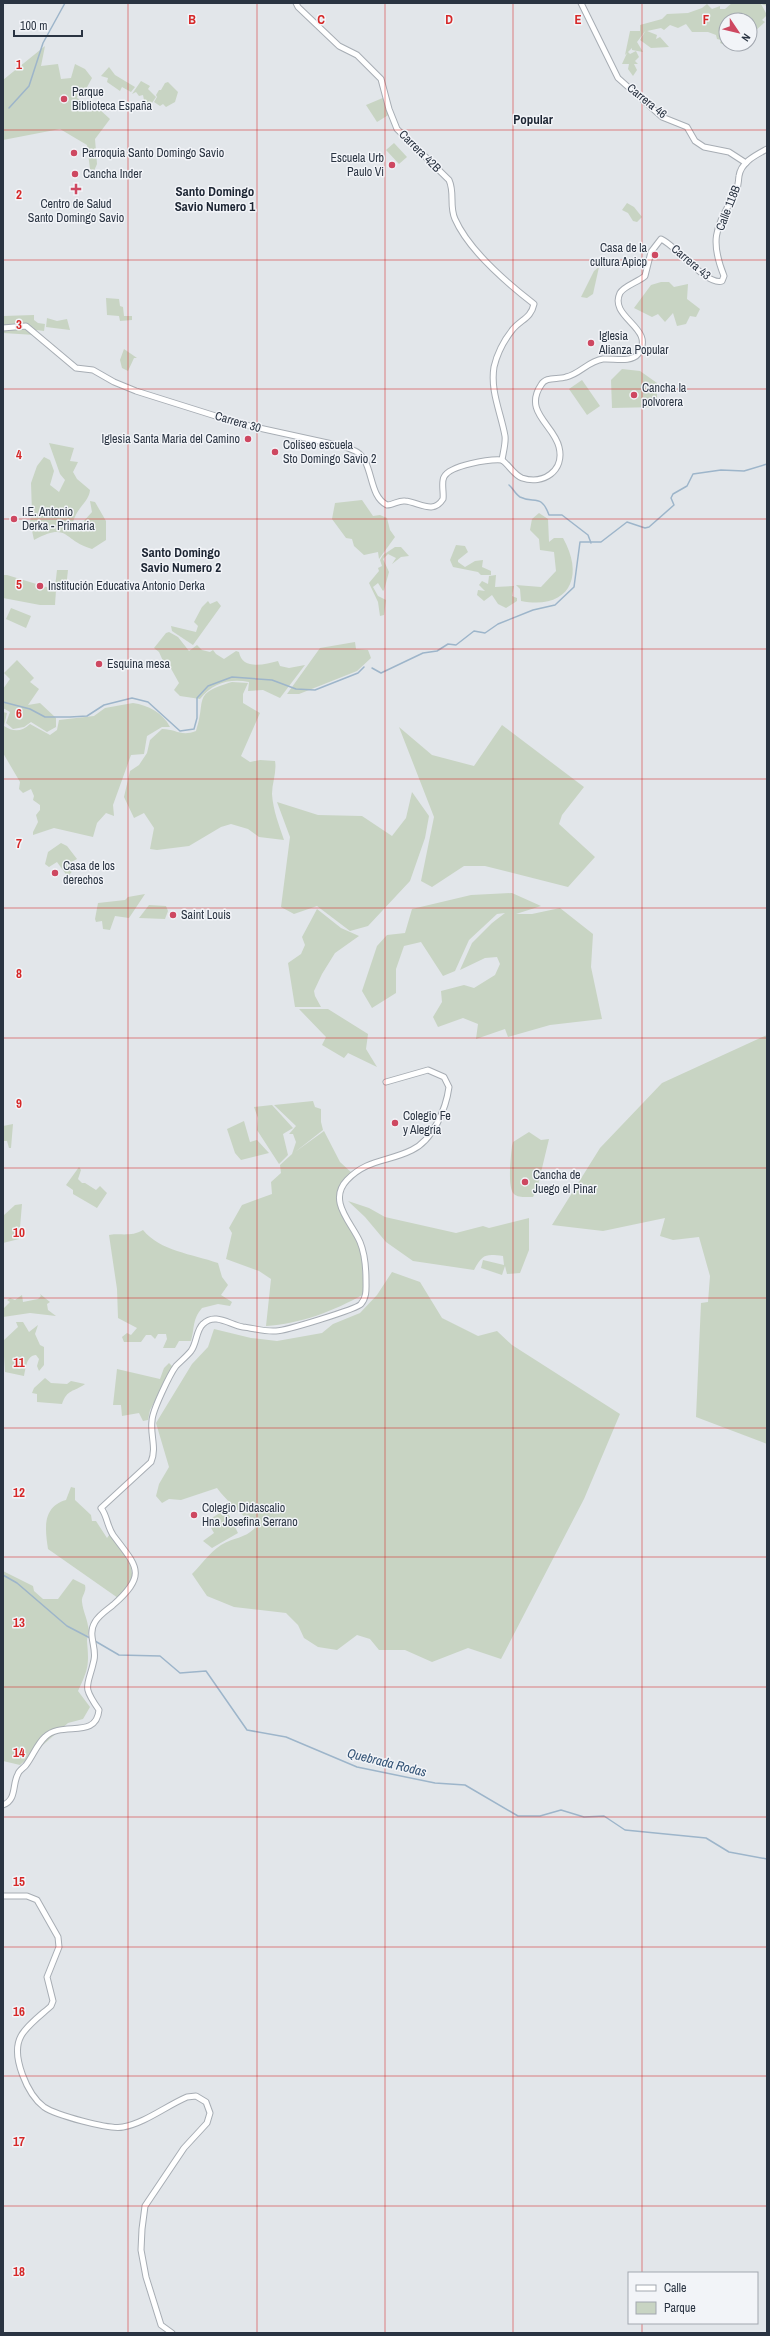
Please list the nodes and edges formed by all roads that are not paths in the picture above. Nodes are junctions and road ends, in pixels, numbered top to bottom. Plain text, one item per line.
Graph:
1 (296, 3) edge
2 (581, 3) edge
3 (767, 149) edge
4 (746, 162) junction
5 (722, 281) joint
6 (3, 328) edge
7 (502, 460) junction
8 (386, 1082) dead end
9 (3, 1805) edge
10 (3, 1896) edge
11 (172, 2333) edge

1 - 7 street, Carrera 42B
2 - 4 street, Carrera 46
3 - 4 street
4 - 5 street, Calle 118B
5 - 7 street, Carrera 43
6 - 7 street, Carrera 30
8 - 9 street
10 - 11 street

